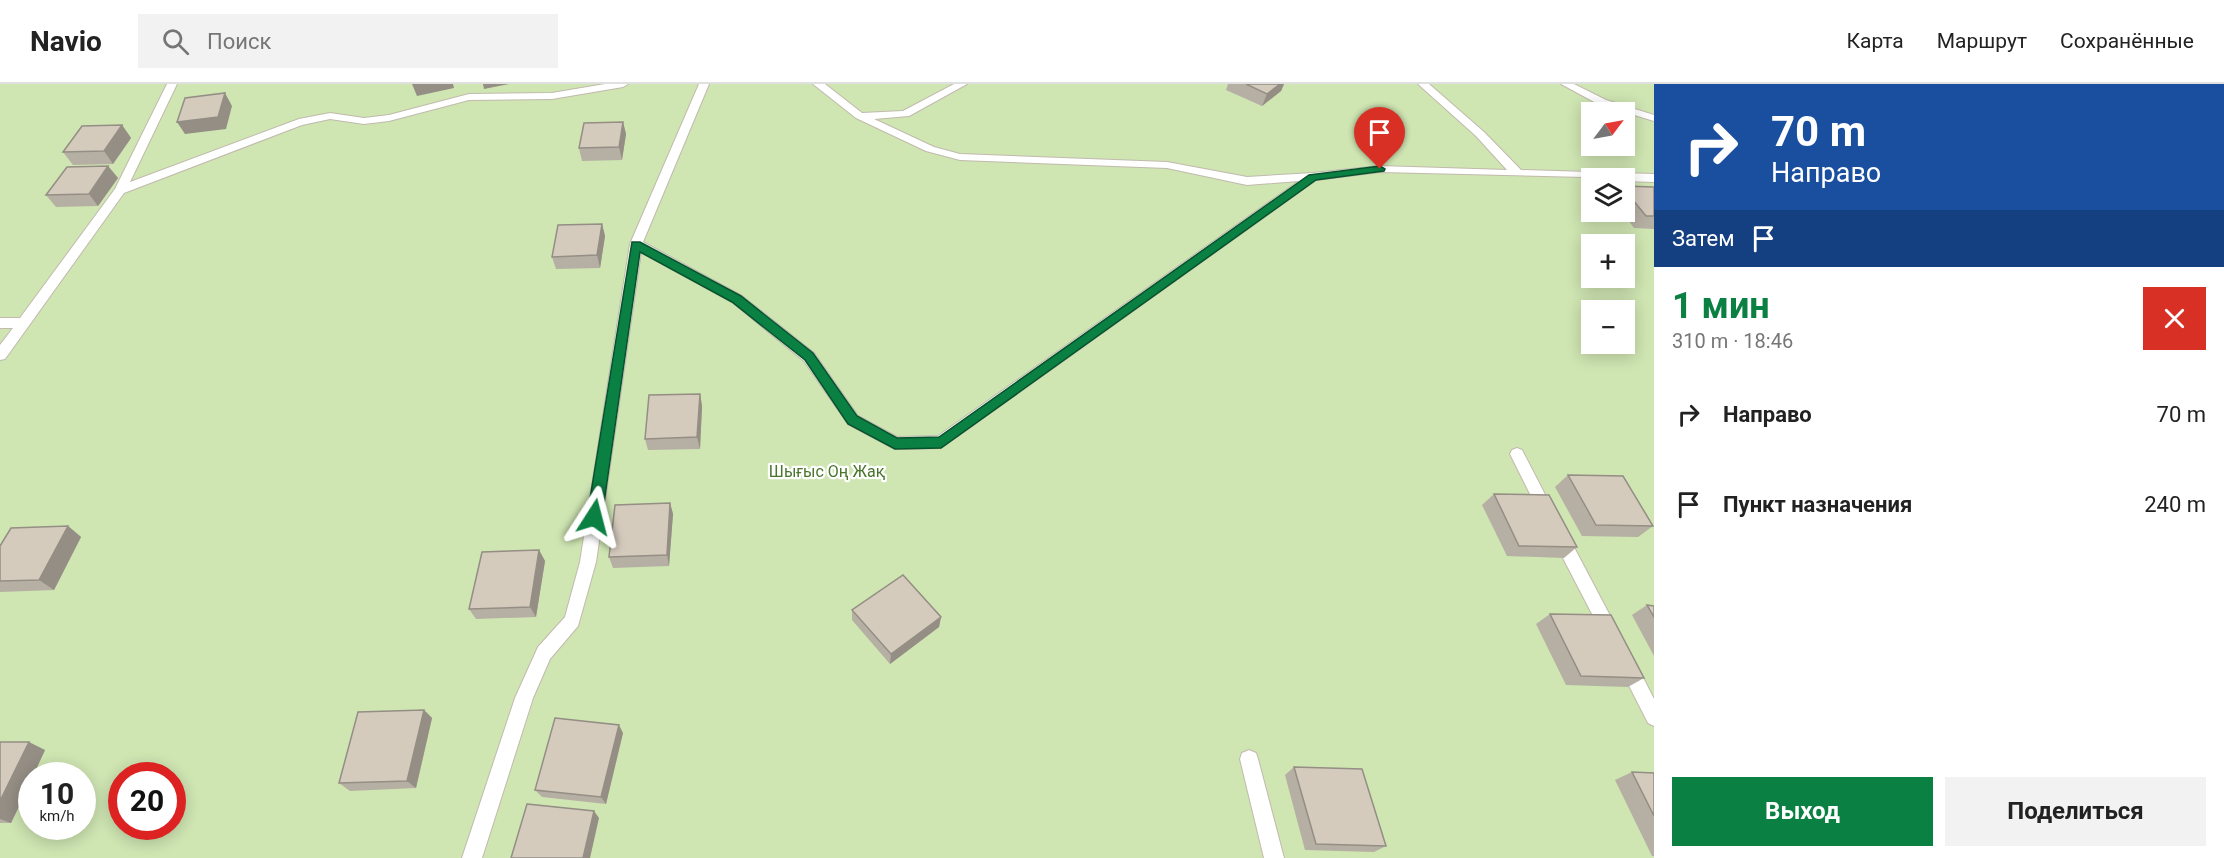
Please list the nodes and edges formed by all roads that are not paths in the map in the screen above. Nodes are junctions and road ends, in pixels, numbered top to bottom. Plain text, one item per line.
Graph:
1 (172, 84) edge
2 (464, 84) edge
3 (624, 84) edge
4 (703, 84) edge
5 (818, 84) edge
6 (962, 84) edge
7 (1423, 84) edge
8 (1566, 84) edge
9 (469, 97) junction
10 (860, 116) junction
11 (1654, 118) edge
12 (1517, 173) junction
13 (1313, 177) junction
14 (1652, 181) edge
15 (120, 190) junction
16 (636, 244) junction
17 (22, 322) junction
18 (0, 323) edge
19 (0, 355) edge
20 (1517, 454) dead end
21 (1654, 717) edge
22 (1250, 759) dead end
23 (472, 858) edge
24 (1274, 858) edge

1 - 15 lane
2 - 9 lane
3 - 9 lane
4 - 16 lane
5 - 10 lane
6 - 10 lane
7 - 12 lane
8 - 11 lane
9 - 15 lane
10 - 13 lane
12 - 13 lane
12 - 14 lane
13 - 16 lane
15 - 17 lane
16 - 23 lane
17 - 18 lane
17 - 19 lane
20 - 21 lane
22 - 24 lane

